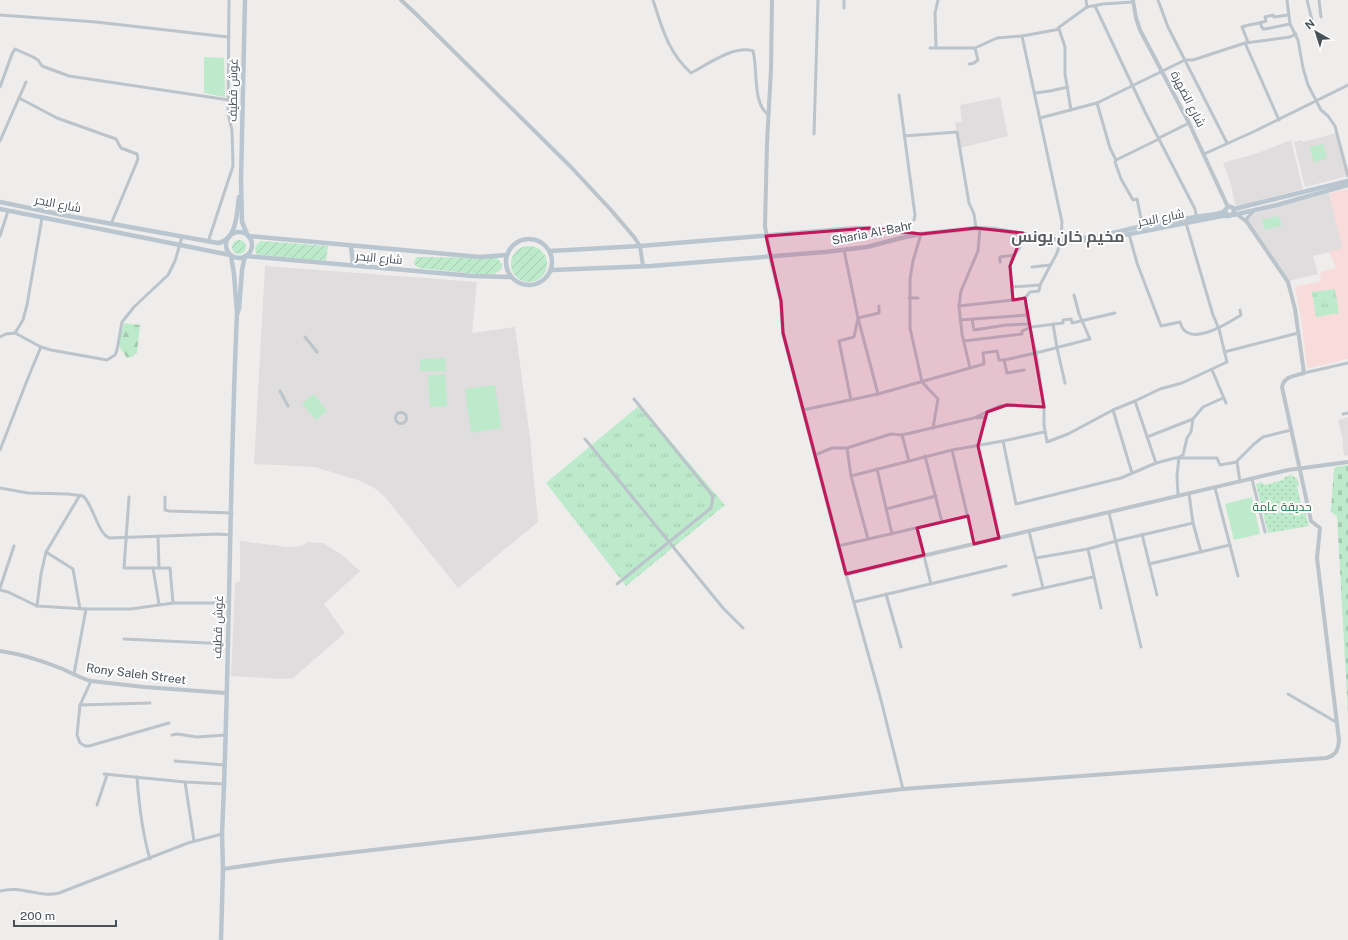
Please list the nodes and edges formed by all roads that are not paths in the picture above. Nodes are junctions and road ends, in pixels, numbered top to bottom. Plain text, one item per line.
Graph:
1 (229, 0) edge
2 (245, 0) edge
3 (401, 0) edge
4 (653, 0) edge
5 (772, 0) edge
6 (818, 0) edge
7 (844, 0) edge
8 (938, 0) edge
9 (1086, 0) edge
10 (1158, 0) edge
11 (1287, 0) edge
12 (1307, 0) edge
13 (1318, 0) edge
14 (1133, 1) edge
15 (1095, 6) junction
16 (1087, 7) junction
17 (844, 8) dead end
18 (0, 15) edge
19 (1288, 15) junction
20 (1321, 17) dead end
21 (1312, 20) dead end
22 (1260, 24) junction
23 (1290, 24) junction
24 (1059, 29) junction
25 (1296, 34) junction
26 (1022, 36) junction
27 (228, 37) junction
28 (1247, 43) junction
29 (936, 47) junction
30 (930, 48) dead end
31 (975, 48) junction
32 (1185, 60) junction
33 (969, 64) dead end
34 (0, 70) edge
35 (6, 70) junction
36 (1163, 71) junction
37 (26, 82) dead end
38 (1348, 85) edge
39 (1133, 86) junction
40 (0, 87) edge
41 (1068, 87) junction
42 (1035, 93) junction
43 (899, 95) dead end
44 (19, 98) junction
45 (229, 100) junction
46 (1316, 101) junction
47 (1097, 103) junction
48 (1071, 110) junction
49 (769, 115) junction
50 (1040, 118) junction
51 (1279, 120) junction
52 (1190, 123) junction
53 (814, 134) dead end
54 (904, 136) junction
55 (1159, 138) junction
56 (0, 141) edge
57 (1227, 144) junction
58 (1204, 154) junction
59 (1116, 160) junction
60 (1348, 176) edge
61 (241, 180) junction
62 (1348, 181) edge
63 (1348, 185) edge
64 (0, 202) edge
65 (0, 209) edge
66 (1254, 210) junction
67 (8, 211) junction
68 (1230, 212) junction
69 (42, 218) junction
70 (1197, 219) junction
71 (914, 220) dead end
72 (1247, 222) junction
73 (1186, 223) junction
74 (111, 224) junction
75 (978, 228) junction
76 (1143, 229) junction
77 (1023, 233) junction
78 (920, 234) junction
79 (1129, 234) junction
80 (0, 236) edge
81 (248, 236) junction
82 (766, 236) junction
83 (182, 237) junction
84 (229, 237) junction
85 (1061, 239) junction
86 (208, 242) junction
87 (180, 244) junction
88 (351, 246) junction
89 (640, 246) junction
90 (844, 250) junction
91 (550, 251) junction
92 (230, 255) junction
93 (507, 255) junction
94 (1015, 255) junction
95 (245, 256) junction
96 (770, 256) junction
97 (1000, 262) dead end
98 (353, 265) junction
99 (1050, 265) junction
100 (643, 266) junction
101 (1032, 267) dead end
102 (552, 270) junction
103 (511, 277) junction
104 (1040, 285) junction
105 (1012, 287) junction
106 (1074, 295) dead end
107 (909, 298) junction
108 (918, 298) dead end
109 (1025, 298) junction
110 (1013, 300) junction
111 (879, 306) dead end
112 (959, 306) junction
113 (1240, 310) dead end
114 (1114, 313) dead end
115 (237, 314) junction
116 (1027, 315) junction
117 (858, 318) junction
118 (972, 319) junction
119 (960, 320) junction
120 (1082, 320) junction
121 (1053, 324) junction
122 (1030, 326) junction
123 (1218, 329) junction
124 (15, 333) junction
125 (1298, 333) junction
126 (0, 337) edge
127 (305, 337) dead end
128 (964, 340) junction
129 (41, 347) junction
130 (1057, 348) junction
131 (317, 352) dead end
132 (1224, 352) junction
133 (1036, 353) junction
134 (1004, 360) junction
135 (1348, 363) edge
136 (970, 368) junction
137 (1024, 370) dead end
138 (1212, 370) junction
139 (1304, 373) junction
140 (922, 382) junction
141 (1065, 383) dead end
142 (280, 391) dead end
143 (878, 394) junction
144 (1223, 398) junction
145 (634, 399) dead end
146 (851, 400) junction
147 (1136, 401) junction
148 (1226, 403) dead end
149 (288, 406) dead end
150 (1044, 407) junction
151 (803, 410) junction
152 (1113, 410) junction
153 (1348, 413) edge
154 (1343, 414) dead end
155 (974, 418) junction
156 (1193, 419) junction
157 (933, 428) junction
158 (1291, 430) junction
159 (1044, 432) junction
160 (902, 435) junction
161 (1148, 438) junction
162 (585, 439) dead end
163 (1003, 441) junction
164 (978, 446) junction
165 (847, 448) junction
166 (0, 450) edge
167 (952, 450) junction
168 (815, 455) junction
169 (925, 456) junction
170 (1179, 457) junction
171 (909, 461) junction
172 (1156, 462) junction
173 (1237, 462) junction
174 (1348, 462) edge
175 (1300, 468) junction
176 (877, 469) junction
177 (1132, 473) junction
178 (852, 476) junction
179 (1252, 479) junction
180 (1240, 482) junction
181 (0, 488) edge
182 (1215, 488) junction
183 (1189, 494) junction
184 (80, 495) junction
185 (936, 496) junction
186 (1178, 496) junction
187 (128, 497) dead end
188 (165, 497) dead end
189 (886, 509) junction
190 (232, 513) junction
191 (1109, 513) junction
192 (968, 516) junction
193 (942, 522) junction
194 (1194, 523) junction
195 (917, 528) junction
196 (1029, 531) junction
197 (1265, 532) dead end
198 (892, 534) junction
199 (1142, 534) junction
200 (231, 535) junction
201 (158, 536) junction
202 (126, 538) junction
203 (868, 538) junction
204 (999, 538) junction
205 (1116, 540) junction
206 (669, 542) junction
207 (974, 544) junction
208 (1230, 545) junction
209 (14, 546) dead end
210 (838, 546) junction
211 (1088, 549) junction
212 (46, 552) junction
213 (1201, 552) junction
214 (924, 555) junction
215 (1036, 558) junction
216 (1150, 564) junction
217 (1006, 566) dead end
218 (153, 568) junction
219 (159, 568) junction
220 (846, 574) junction
221 (1238, 576) dead end
222 (1093, 577) junction
223 (617, 584) dead end
224 (931, 584) junction
225 (1043, 588) junction
226 (0, 589) edge
227 (886, 594) junction
228 (1013, 595) dead end
229 (1157, 595) dead end
230 (854, 602) junction
231 (173, 603) junction
232 (229, 603) junction
233 (159, 604) junction
234 (37, 606) junction
235 (1101, 608) dead end
236 (80, 609) junction
237 (86, 609) junction
238 (743, 628) dead end
239 (124, 640) dead end
240 (228, 644) junction
241 (901, 647) dead end
242 (1141, 647) dead end
243 (0, 651) edge
244 (74, 674) junction
245 (91, 681) junction
246 (226, 693) junction
247 (1288, 694) dead end
248 (150, 703) dead end
249 (80, 705) junction
250 (1336, 722) junction
251 (169, 723) dead end
252 (172, 735) dead end
253 (226, 735) junction
254 (174, 761) dead end
255 (225, 765) junction
256 (137, 777) junction
257 (185, 782) junction
258 (224, 784) junction
259 (903, 790) junction
260 (97, 805) dead end
261 (222, 834) junction
262 (194, 841) junction
263 (150, 859) junction
264 (223, 869) junction
265 (0, 892) edge
266 (221, 940) edge

1 - 27 street
2 - 61 main road, غوش قطيف
3 - 89 street
4 - 49 street
5 - 49 street
6 - 53 street
7 - 17 street
8 - 29 street
9 - 16 street
10 - 32 street
11 - 19 street
12 - 21 street
13 - 20 street
14 - 15 street
14 - 36 street, شارع الضهرة
15 - 16 street
15 - 39 street
16 - 24 street
18 - 27 street
19 - 22 street
19 - 23 street
22 - 23 street
22 - 28 street
23 - 25 street
24 - 26 street
24 - 41 street
25 - 28 street
25 - 46 street
26 - 31 street
26 - 42 street
27 - 45 street
28 - 32 street
28 - 51 street
29 - 30 street
29 - 31 street
31 - 33 street
32 - 36 street
32 - 57 street
34 - 35 street
35 - 40 street
35 - 45 street
36 - 39 street
36 - 52 street, شارع الضهرة
37 - 44 street
38 - 46 street
39 - 47 street
39 - 55 street
41 - 42 street
41 - 48 street
42 - 50 street
43 - 54 street
44 - 56 street
44 - 74 street
45 - 86 street
46 - 51 street
46 - 60 street
47 - 48 street
47 - 59 street
48 - 50 street
49 - 82 street
50 - 85 street
51 - 57 street
52 - 55 street
52 - 58 street, شارع الضهرة
54 - 71 street
54 - 75 street
55 - 59 street
55 - 70 street
57 - 58 street
58 - 68 street, شارع الضهرة
59 - 76 street
61 - 81 main road, غوش قطيف
61 - 84 main road, غوش قطيف
62 - 68 main road
63 - 66 main road, شارع البحر
64 - 74 main road, شارع البحر
65 - 67 main road, شارع البحر
66 - 68 main road, شارع البحر
66 - 72 street
67 - 69 main road, شارع البحر
67 - 80 street
68 - 70 main road, شارع البحر
68 - 72 street
69 - 87 main road, شارع البحر
69 - 124 street
70 - 73 main road, شارع البحر
70 - 76 main road, شارع البحر
72 - 125 street
73 - 76 main road, شارع البحر
73 - 123 street
74 - 83 main road, شارع البحر
75 - 77 main road, شارع البحر
75 - 78 main road, شارع البحر
75 - 112 street
76 - 79 main road, شارع البحر
76 - 85 main road, شارع البحر
77 - 85 main road, شارع البحر
77 - 94 street
78 - 82 main road, Sharia Al-Bahr
78 - 90 main road, Sharia Al-Bahr
78 - 107 street
79 - 85 main road, شارع البحر
79 - 123 street
81 - 84 main road
81 - 88 main road, شارع البحر
81 - 95 main road
82 - 89 main road, Sharia Al-Bahr
82 - 96 street
83 - 86 main road, شارع البحر
83 - 87 street
84 - 86 main road, شارع البحر
84 - 92 main road
85 - 99 street
87 - 92 main road, شارع البحر
87 - 129 street
88 - 93 main road, شارع البحر
88 - 98 main road
89 - 91 main road, Sharia Al-Bahr
89 - 100 street
90 - 96 main road, Sharia Al-Bahr
90 - 117 street
91 - 93 main road
91 - 102 main road
92 - 95 main road
92 - 115 main road, غوش قطيف
93 - 103 main road
94 - 97 street
94 - 105 street
95 - 98 main road, شارع البحر
95 - 115 main road, غوش قطيف
96 - 100 main road, Sharia Al-Bahr
96 - 151 street
98 - 103 main road, شارع البحر
99 - 101 street
99 - 104 street
100 - 102 main road, Sharia Al-Bahr
102 - 103 main road
104 - 105 street
104 - 109 street
105 - 110 street
106 - 120 street
107 - 108 street
107 - 140 street
109 - 110 street
109 - 116 street
110 - 112 street
111 - 117 street
112 - 119 street
113 - 123 street
114 - 120 street
115 - 190 main road, غوش قطيف
116 - 118 street
116 - 122 street
117 - 143 street
117 - 146 street
118 - 119 street
118 - 122 street
119 - 128 street
120 - 121 street
120 - 130 street
121 - 122 street
121 - 130 street
122 - 128 street
122 - 133 street
123 - 132 street
124 - 126 street
124 - 129 street
125 - 132 street
125 - 139 street
127 - 131 street
128 - 136 street
129 - 166 street
130 - 133 street
130 - 141 street
132 - 138 street
133 - 134 street
133 - 150 street
134 - 136 street
134 - 137 street
135 - 139 street
136 - 140 street
138 - 144 street
138 - 147 street
139 - 158 street
140 - 143 street
140 - 157 street
142 - 149 street
143 - 146 street
144 - 148 street
144 - 156 street
145 - 206 street
146 - 151 street
147 - 152 street
147 - 161 street
150 - 155 street
150 - 159 street
151 - 168 street
152 - 159 street
152 - 177 street
153 - 154 street
155 - 157 street
155 - 164 street
156 - 161 street
156 - 170 street
157 - 160 street
158 - 173 street
158 - 175 street
159 - 163 street
160 - 165 street
160 - 171 street
161 - 172 street
162 - 206 street
163 - 164 street
163 - 177 street
164 - 167 street
164 - 204 street
165 - 168 street
165 - 178 street
167 - 169 street
167 - 192 street
168 - 210 street
169 - 171 street
169 - 185 street
170 - 172 street
170 - 173 street
170 - 186 street
171 - 176 street
172 - 177 street
173 - 180 street
174 - 175 street
175 - 179 street
175 - 250 street
176 - 178 street
176 - 189 street
178 - 203 street
179 - 180 street
179 - 197 street
180 - 182 street
181 - 184 street
182 - 183 street
182 - 208 street
183 - 186 street
183 - 194 street
184 - 202 street
184 - 212 street
185 - 189 street
185 - 193 street
186 - 191 street
187 - 202 street
188 - 190 street
189 - 198 street
190 - 200 main road, غوش قطيف
191 - 196 street
191 - 205 street
192 - 193 street
192 - 207 street
193 - 195 street
194 - 199 street
194 - 213 street
195 - 198 street
195 - 214 street
196 - 204 street
196 - 215 street
198 - 203 street
199 - 205 street
199 - 216 street
200 - 201 street
200 - 232 main road, غوش قطيف
201 - 202 street
201 - 219 street
202 - 218 street
203 - 210 street
204 - 207 street
205 - 211 street
205 - 242 street
206 - 223 street
206 - 238 street
207 - 214 street
208 - 213 street
208 - 221 street
209 - 226 street
210 - 220 street
211 - 215 street
211 - 222 street
212 - 234 street
212 - 236 street
213 - 216 street
214 - 220 street
214 - 224 street
215 - 225 street
216 - 229 street
217 - 224 street
218 - 219 street
218 - 233 street
219 - 231 street
220 - 230 street
222 - 225 street
222 - 235 street
224 - 227 street
225 - 228 street
226 - 234 street
227 - 230 street
227 - 241 street
230 - 259 street
231 - 232 street
231 - 233 street
232 - 240 main road, غوش قطيف
233 - 237 street
234 - 236 street
236 - 237 street
237 - 244 street
239 - 240 street
240 - 246 main road, غوش قطيف
243 - 244 street, Rony Saleh Street
244 - 245 street, Rony Saleh Street
245 - 246 street, Rony Saleh Street
245 - 249 street
246 - 253 main road, غوش قطيف
247 - 250 street
248 - 249 street
249 - 251 street
250 - 259 street
252 - 253 street
253 - 255 main road, غوش قطيف
254 - 255 street
255 - 258 main road, غوش قطيف
256 - 257 street
256 - 260 street
256 - 263 street
257 - 258 street
257 - 262 street
258 - 261 main road, غوش قطيف
259 - 264 street
261 - 262 street
261 - 264 main road, غوش قطيف
262 - 263 street
263 - 265 street
264 - 266 main road, غوش قطيف

